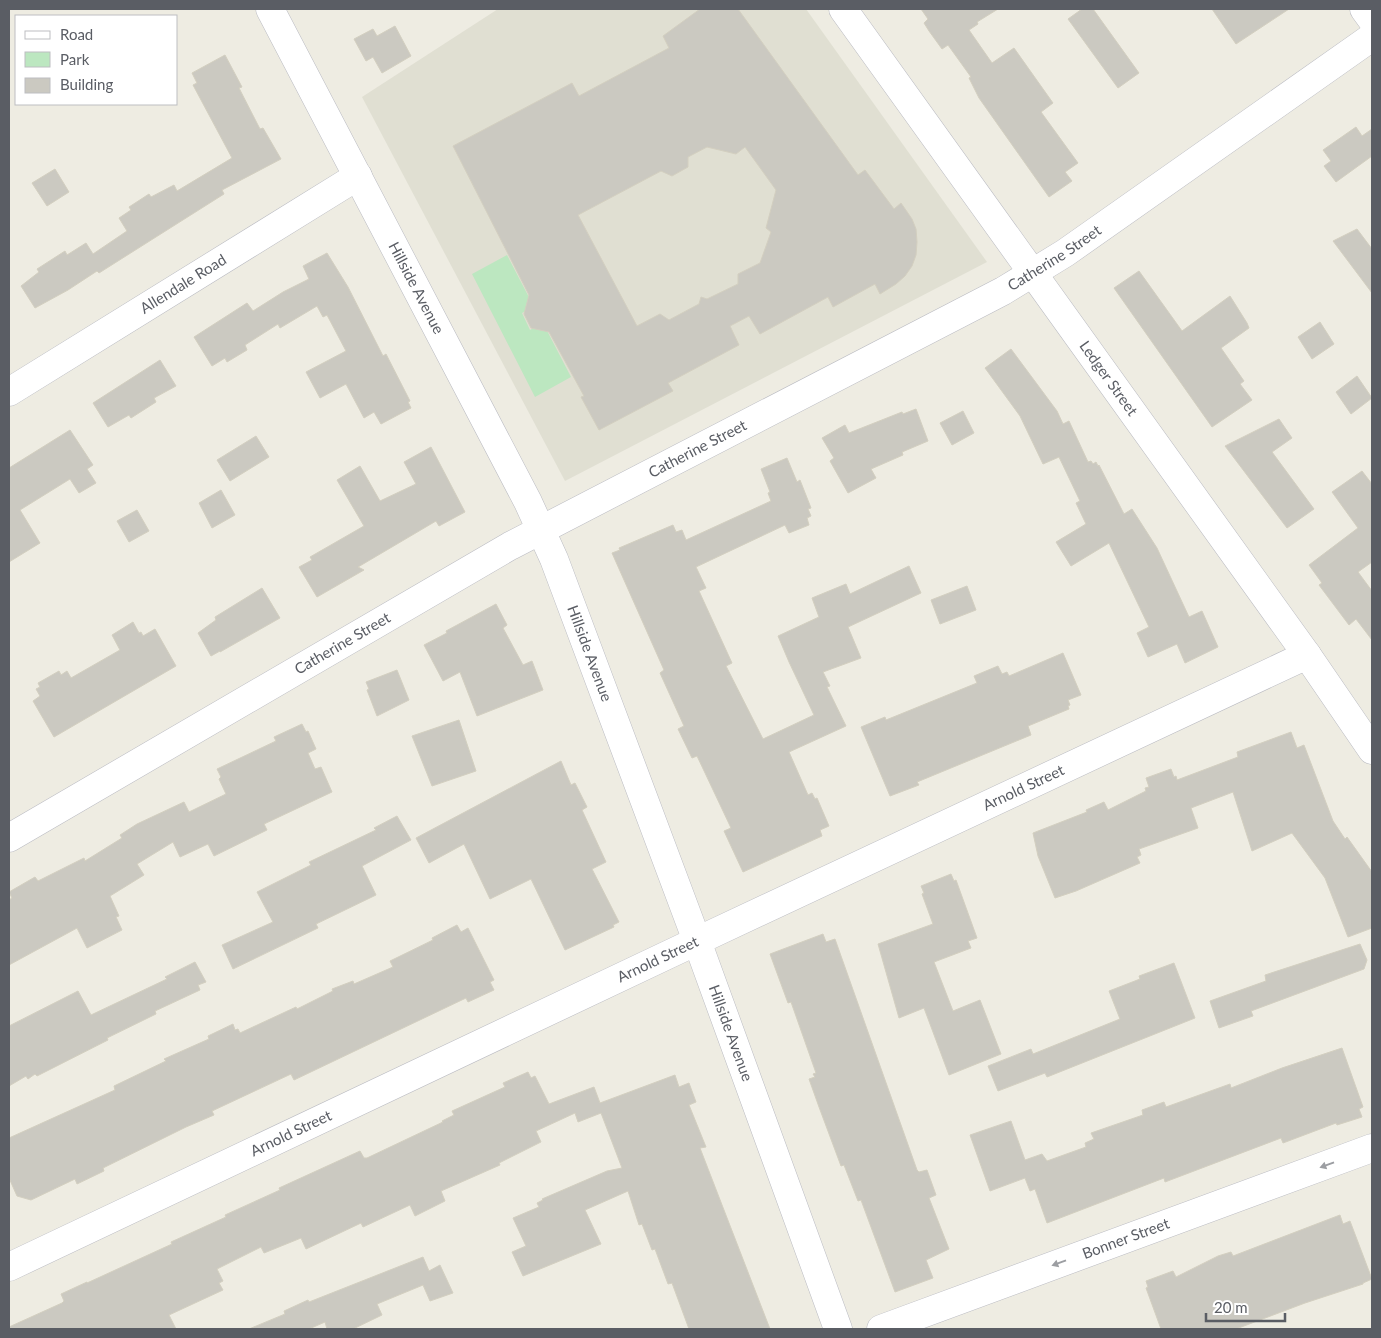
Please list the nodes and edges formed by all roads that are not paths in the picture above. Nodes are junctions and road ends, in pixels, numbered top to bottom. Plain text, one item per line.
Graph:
1 (270, 9) edge
2 (843, 9) edge
3 (1364, 9) edge
4 (1372, 20) edge
5 (1372, 36) edge
6 (358, 176) junction
7 (1033, 274) junction
8 (9, 392) edge
9 (541, 530) junction
10 (1307, 655) junction
11 (1372, 750) edge
12 (9, 838) edge
13 (697, 941) junction
14 (1372, 1148) edge
15 (9, 1267) edge
16 (838, 1329) edge
17 (881, 1329) edge

1 - 6 street, Hillside Avenue
2 - 7 street, Ledger Street
3 - 4 street
5 - 7 street, Catherine Street
6 - 8 street, Allendale Road
6 - 9 street, Hillside Avenue
7 - 9 street, Catherine Street
7 - 10 street, Ledger Street
9 - 12 street, Catherine Street
9 - 13 street, Hillside Avenue
10 - 11 street, Ledger Street
10 - 13 street, Arnold Street
13 - 15 street, Arnold Street
13 - 16 street, Hillside Avenue
14 -> 17 street, Bonner Street

